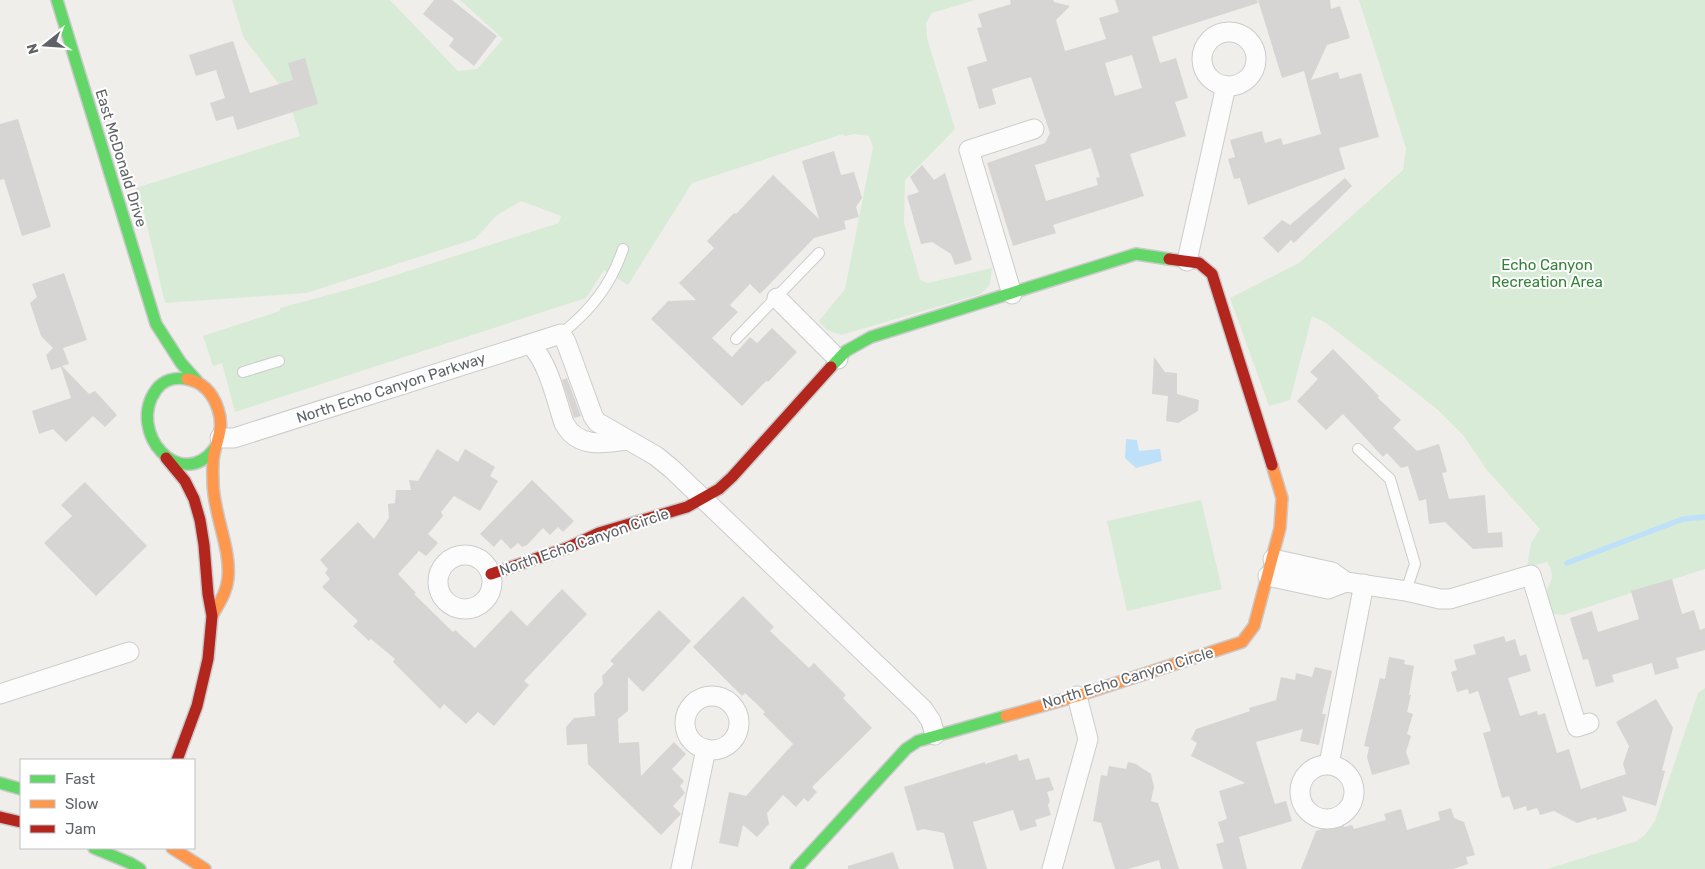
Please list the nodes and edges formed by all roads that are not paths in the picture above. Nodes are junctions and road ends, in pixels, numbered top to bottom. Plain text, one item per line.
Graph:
1 (57, 0) edge
2 (1226, 86) dead end
3 (1034, 129) dead end
4 (623, 249) dead end
5 (819, 253) dead end
6 (1187, 261) junction
7 (1012, 294) junction
8 (777, 298) junction
9 (156, 324) junction
10 (561, 334) junction
11 (736, 339) dead end
12 (531, 345) junction
13 (157, 348) dead end
14 (838, 359) junction
15 (279, 361) dead end
16 (243, 372) dead end
17 (154, 378) dead end
18 (197, 380) junction
19 (148, 401) junction
20 (627, 440) junction
21 (218, 443) junction
22 (1358, 449) dead end
23 (166, 458) junction
24 (704, 498) junction
25 (1270, 568) junction
26 (491, 574) dead end
27 (1355, 583) junction
28 (1406, 591) junction
29 (212, 616) junction
30 (129, 652) dead end
31 (0, 694) edge
32 (1077, 696) junction
33 (1589, 723) dead end
34 (935, 735) junction
35 (706, 749) dead end
36 (177, 759) edge
37 (1329, 764) dead end
38 (0, 783) edge
39 (20, 789) edge
40 (0, 817) edge
41 (20, 822) edge
42 (97, 849) edge
43 (174, 849) edge
44 (135, 862) edge
45 (205, 869) edge
46 (681, 869) edge
47 (796, 869) edge
48 (1052, 869) edge

1 - 9 street, East McDonald Drive
2 - 6 street
3 - 7 street
4 - 10 lane
5 - 8 lane
6 - 7 street, North Echo Canyon Circle
6 - 25 street, North Echo Canyon Circle
7 - 14 street, North Echo Canyon Circle
8 - 11 lane
8 - 14 street
9 - 13 street, East McDonald Drive
9 - 18 street, East McDonald Drive
10 - 12 street, North Echo Canyon Parkway
10 - 20 street
12 - 20 street
12 - 21 street, North Echo Canyon Parkway
14 - 24 street, North Echo Canyon Circle
15 - 16 lane
17 - 19 street, East McDonald Drive
18 - 19 street
18 - 21 street, East McDonald Drive
19 - 23 street, East McDonald Drive
20 - 24 street
21 - 23 street
21 - 29 street, East McDonald Drive
22 - 28 lane
23 - 29 street, East McDonald Drive
24 - 26 street, North Echo Canyon Circle
24 - 34 street
25 - 27 street
25 - 32 street, North Echo Canyon Circle
27 - 28 street
27 - 37 street
28 - 33 street
29 - 36 street, East McDonald Drive
30 - 31 street
32 - 34 street, North Echo Canyon Circle
32 - 48 street
34 - 47 street, North Echo Canyon Circle
35 - 46 street
38 - 39 street
40 - 41 street
42 - 44 street
43 - 45 street

